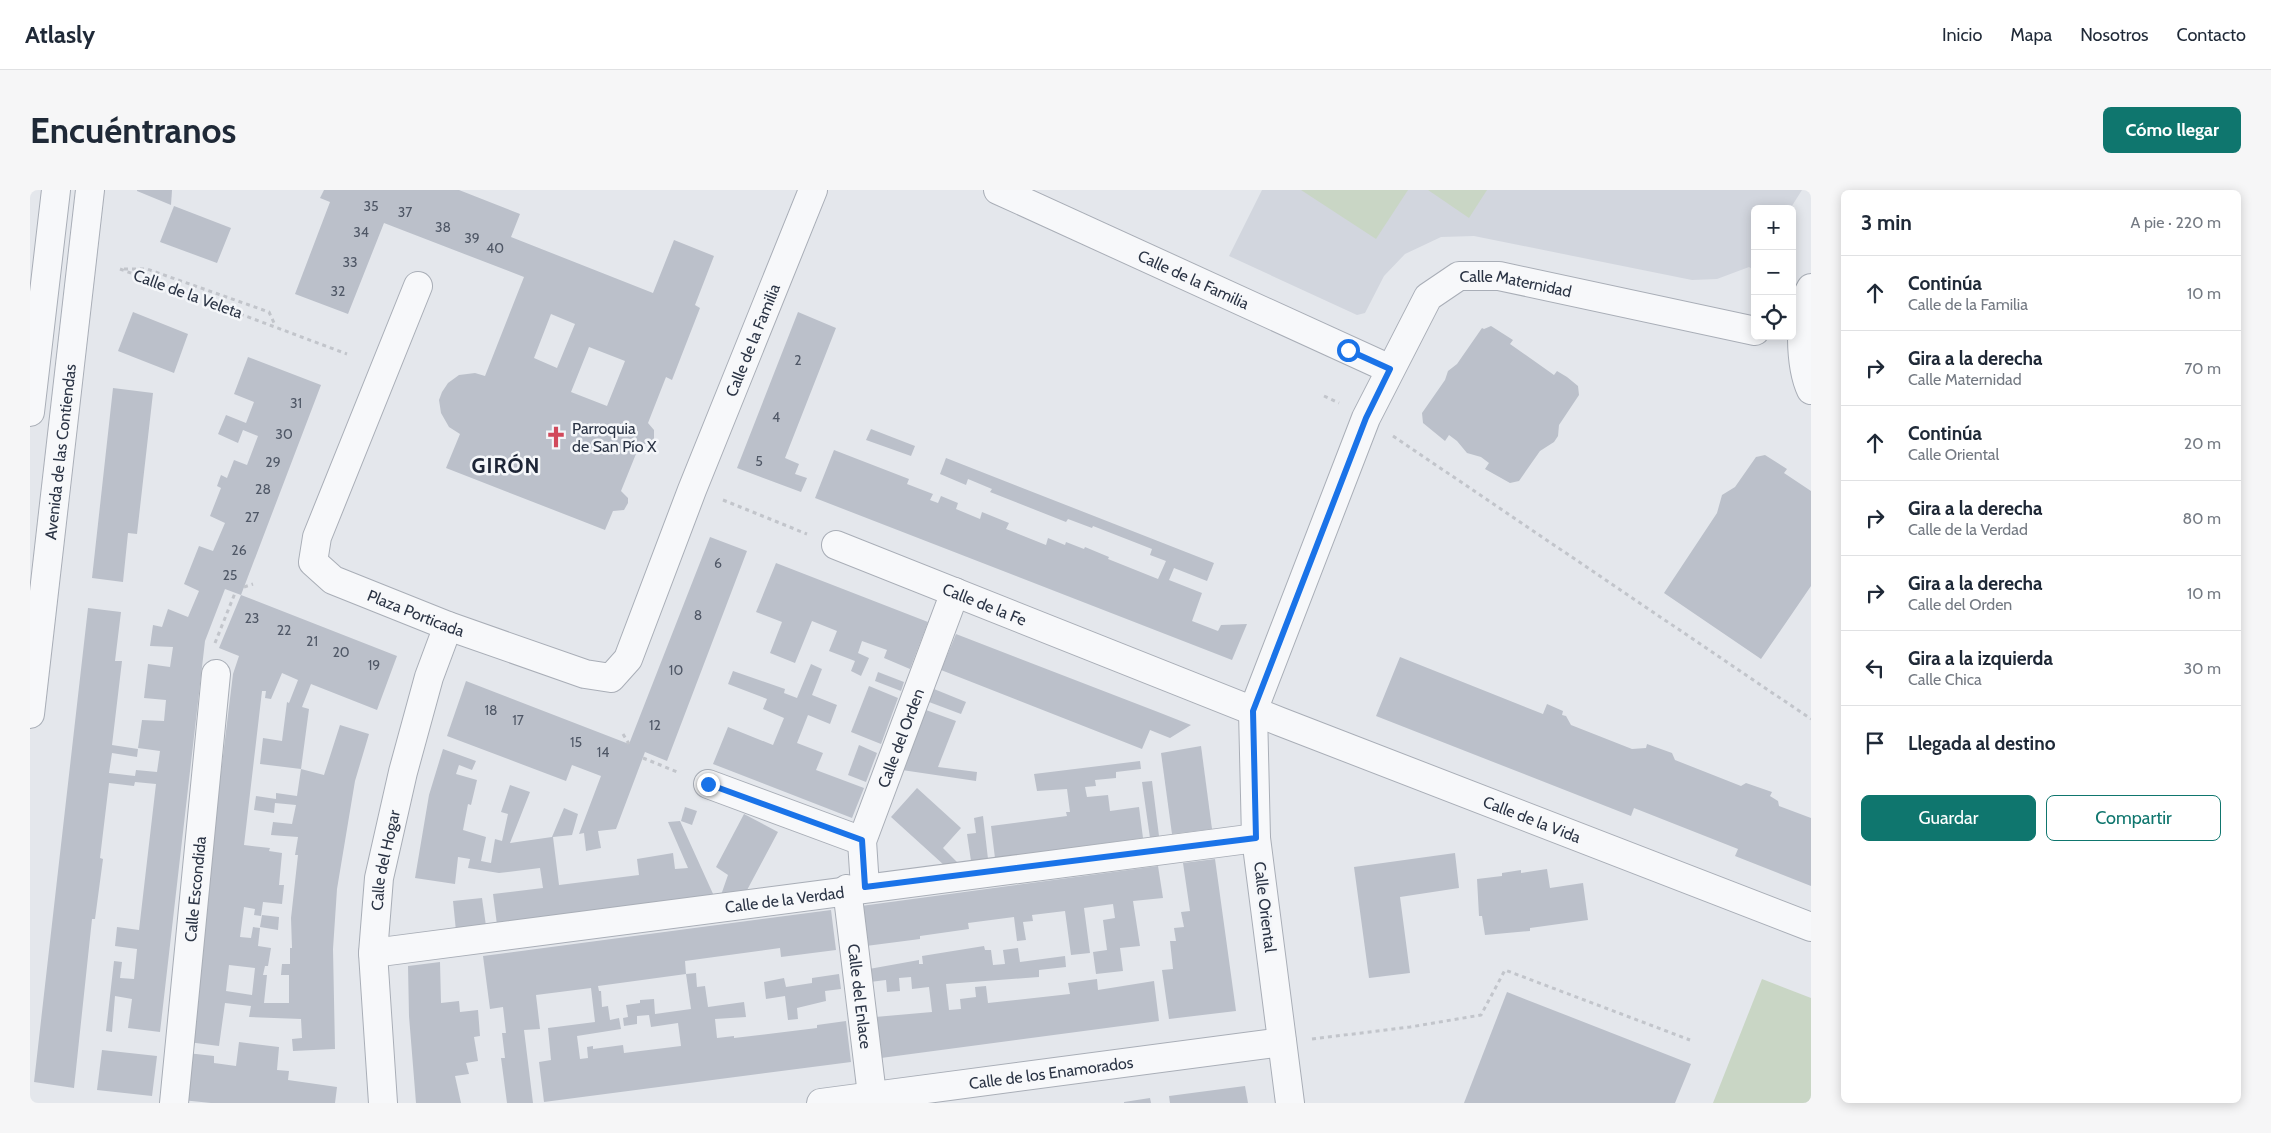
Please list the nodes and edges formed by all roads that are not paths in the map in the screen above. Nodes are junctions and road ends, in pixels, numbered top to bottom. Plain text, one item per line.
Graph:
1 (56, 190) edge
2 (90, 190) edge
3 (813, 190) edge
4 (998, 190) edge
5 (418, 286) dead end
6 (1811, 288) edge
7 (1796, 323) edge
8 (1751, 330) edge
9 (1789, 340) edge
10 (1390, 369) junction
11 (1811, 390) edge
12 (30, 412) edge
13 (704, 493) joint
14 (836, 545) road end
15 (955, 592) junction
16 (448, 626) junction
17 (216, 674) road end
18 (1253, 711) junction
19 (30, 714) edge
20 (708, 784) road end
21 (1256, 838) junction
22 (862, 840) junction
23 (856, 888) junction
24 (1811, 927) edge
25 (373, 953) junction
26 (1282, 1042) junction
27 (873, 1100) edge
28 (174, 1103) edge
29 (383, 1103) edge
30 (821, 1103) edge
31 (1290, 1103) edge

1 - 12 street
2 - 19 street, Avenida de las Contiendas
3 - 13 street, Calle de la Familia
4 - 10 street, Calle de la Familia
5 - 16 street, Plaza Porticada
6 - 7 street
8 - 10 street, Calle Maternidad
9 - 11 street
10 - 18 street, Calle Maternidad
13 - 16 street, Plaza Porticada
14 - 15 street, Calle de la Fe
15 - 18 street, Calle de la Fe
15 - 22 street, Calle del Orden
16 - 25 street, Calle del Hogar
17 - 28 street, Calle Escondida
18 - 21 street, Calle Oriental
18 - 24 street, Calle de la Vida
20 - 22 street
21 - 23 street, Calle de la Verdad
21 - 26 street, Calle Oriental
22 - 23 street, Calle del Orden
23 - 25 street, Calle de la Verdad
23 - 27 street, Calle del Enlace
25 - 29 street, Calle del Hogar
26 - 27 street, Calle de los Enamorados
26 - 31 street, Calle Oriental
27 - 30 street, Calle de los Enamorados

